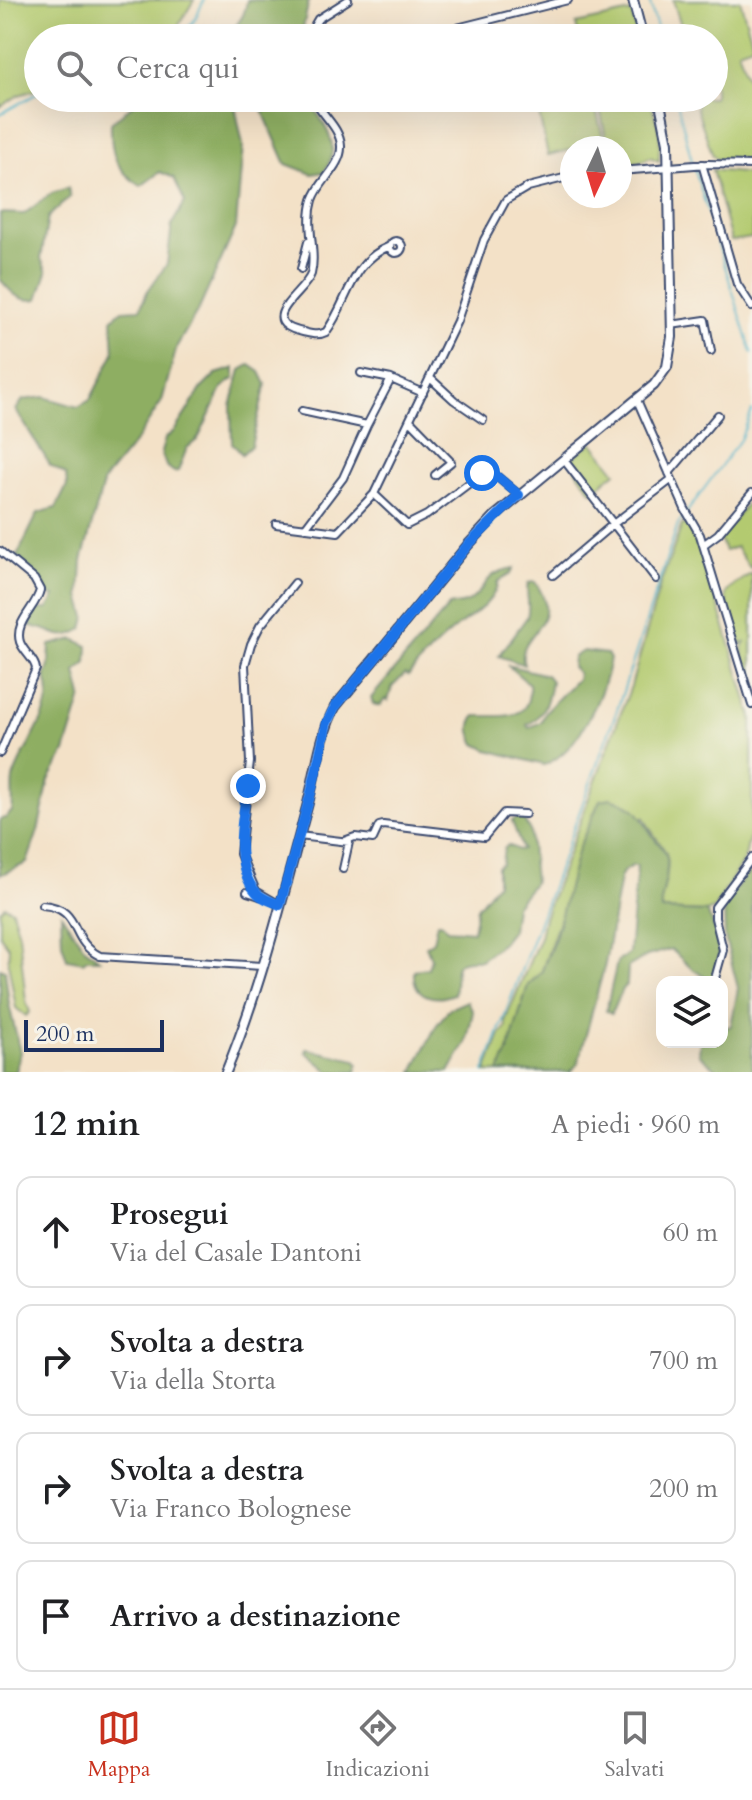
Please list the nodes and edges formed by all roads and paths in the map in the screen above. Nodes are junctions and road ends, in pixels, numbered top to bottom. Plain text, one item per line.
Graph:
1 (348, 0) edge
2 (568, 0) edge
3 (633, 0) edge
4 (315, 24) edge
5 (473, 24) edge
6 (639, 24) edge
7 (321, 112) edge
8 (662, 112) edge
9 (699, 165) junction
10 (752, 165) edge
11 (668, 168) junction
12 (632, 170) edge
13 (560, 179) edge
14 (309, 239) junction
15 (390, 246) dead end
16 (301, 269) dead end
17 (752, 307) edge
18 (671, 325) junction
19 (711, 351) dead end
20 (361, 373) dead end
21 (430, 378) junction
22 (391, 379) junction
23 (423, 393) junction
24 (637, 400) junction
25 (302, 411) dead end
26 (718, 415) dead end
27 (410, 420) junction
28 (483, 420) dead end
29 (367, 425) junction
30 (564, 460) junction
31 (435, 475) dead end
32 (671, 476) junction
33 (752, 493) edge
34 (374, 494) junction
35 (519, 495) junction
36 (276, 524) dead end
37 (612, 525) junction
38 (305, 528) junction
39 (703, 545) junction
40 (0, 551) edge
41 (553, 575) dead end
42 (656, 579) dead end
43 (295, 583) dead end
44 (752, 705) edge
45 (0, 753) edge
46 (525, 814) dead end
47 (299, 836) junction
48 (344, 841) junction
49 (752, 858) edge
50 (343, 869) dead end
51 (247, 892) dead end
52 (263, 897) junction
53 (42, 905) dead end
54 (280, 905) junction
55 (204, 962) junction
56 (181, 963) dead end
57 (262, 966) junction
58 (716, 976) edge
59 (226, 1072) edge

1 - 4 street
2 - 5 street
3 - 6 main road
7 - 14 street
8 - 11 main road
9 - 10 street
9 - 11 street
9 - 17 street
11 - 12 street
11 - 18 main road
13 - 21 street
14 - 15 street
14 - 16 street
18 - 19 street
18 - 24 main road
20 - 22 street
21 - 23 street
21 - 28 street
22 - 23 street
22 - 29 street
23 - 27 street
24 - 30 main road
24 - 32 street
25 - 29 street
26 - 32 street
27 - 31 street
27 - 34 street
29 - 38 street
30 - 35 main road
30 - 37 street
32 - 37 street
32 - 39 street
33 - 39 street
34 - 35 street
34 - 38 street
35 - 47 main road
36 - 38 street
37 - 41 street
37 - 42 street
39 - 44 street
40 - 45 street
43 - 52 street
46 - 48 street
47 - 48 street
47 - 54 main road
48 - 50 street
49 - 58 street
51 - 52 street
52 - 54 street
53 - 55 street
54 - 57 main road
55 - 56 street
55 - 57 street
57 - 59 main road

